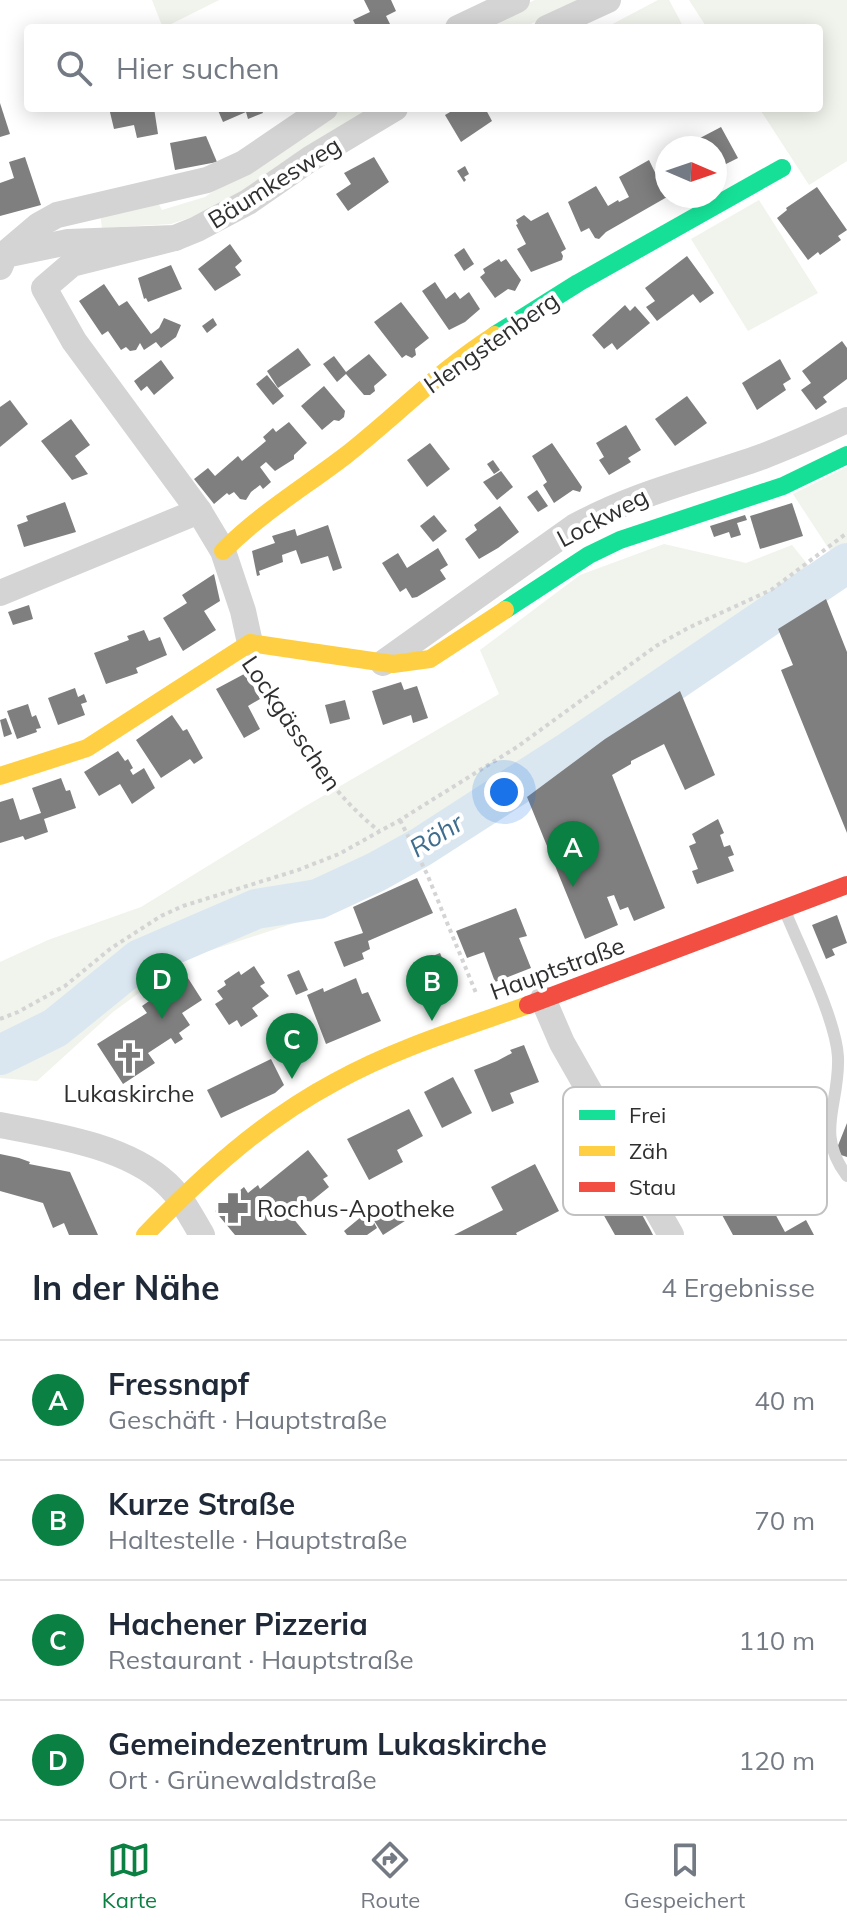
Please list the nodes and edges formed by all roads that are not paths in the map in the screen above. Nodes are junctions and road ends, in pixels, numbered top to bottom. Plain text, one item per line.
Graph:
1 (517, 0) edge
2 (608, 0) edge
3 (466, 24) edge
4 (556, 24) edge
5 (319, 112) edge
6 (388, 112) edge
7 (782, 168) dead end
8 (175, 238) junction
9 (2, 261) edge
10 (847, 420) edge
11 (847, 455) edge
12 (199, 511) junction
13 (223, 551) junction
14 (0, 593) edge
15 (246, 645) junction
16 (382, 663) junction
17 (0, 776) edge
18 (847, 885) edge
19 (784, 908) junction
20 (543, 999) junction
21 (587, 1087) edge
22 (0, 1125) edge
23 (847, 1176) edge
24 (180, 1198) junction
25 (660, 1215) edge
26 (145, 1235) edge
27 (202, 1235) edge
28 (671, 1235) edge

1 - 3 street
2 - 4 street
5 - 9 street, Bäumkesweg
6 - 8 street, Bäumkesweg
7 - 13 street, Hengstenberg
8 - 9 street, Bäumkesweg
8 - 12 street
10 - 16 street, Lockweg
11 - 16 street, Lockweg
12 - 13 street
12 - 14 street
13 - 15 street
15 - 16 street, Lockweg
15 - 17 street
18 - 19 street, Hauptstraße
19 - 20 street, Hauptstraße
19 - 23 lane
20 - 21 street
20 - 24 street, Hauptstraße
22 - 24 street
24 - 26 street, Hauptstraße
24 - 27 street
25 - 28 street

